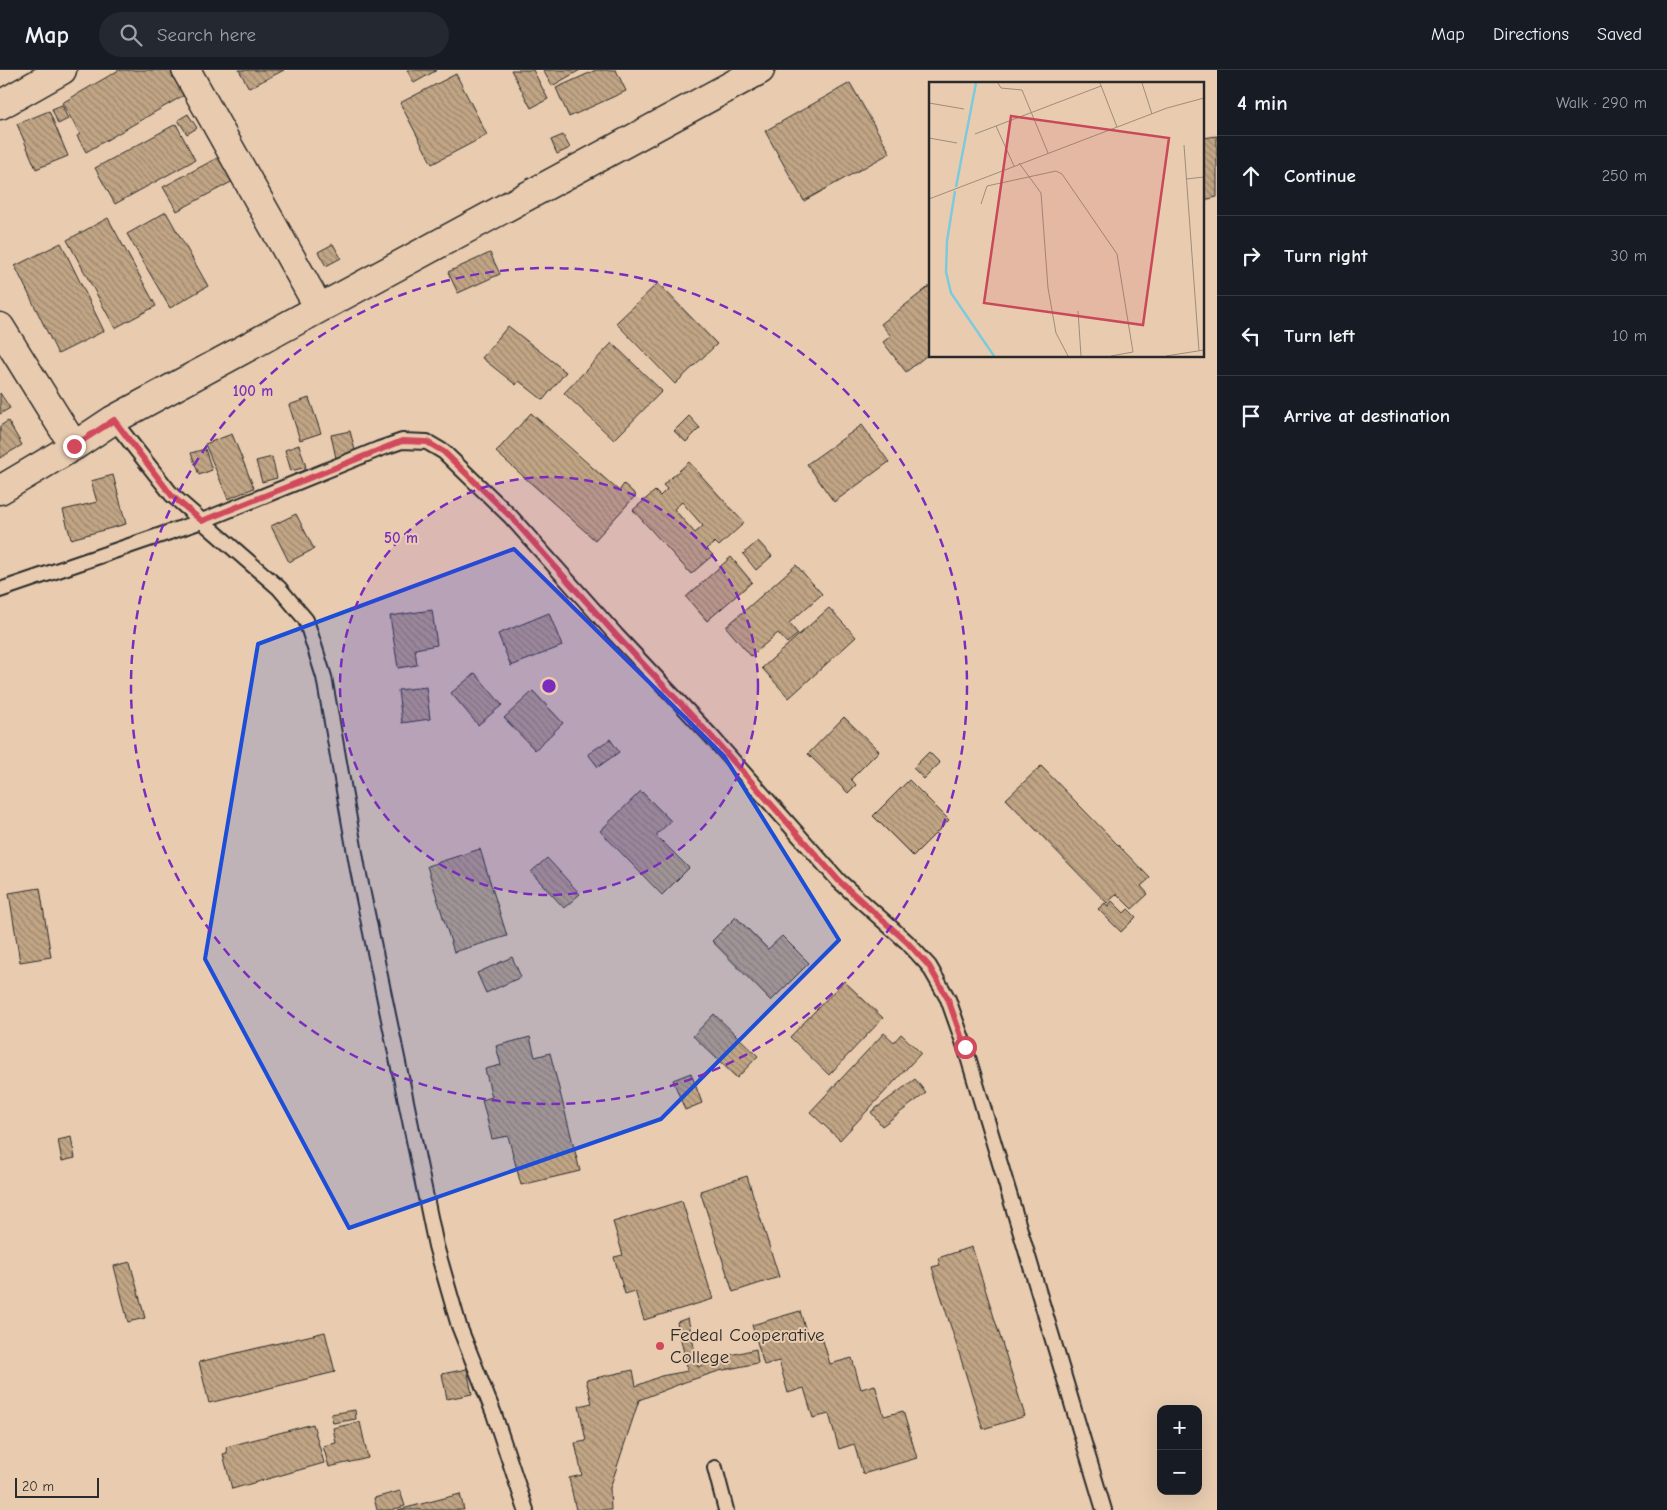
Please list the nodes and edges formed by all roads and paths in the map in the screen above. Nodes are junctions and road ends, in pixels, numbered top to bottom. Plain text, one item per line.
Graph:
1 (62, 70) edge
2 (186, 70) edge
3 (760, 70) edge
4 (0, 104) edge
5 (319, 308) junction
6 (0, 326) edge
7 (114, 420) junction
8 (74, 446) junction
9 (0, 490) edge
10 (202, 521) junction
11 (0, 590) edge
12 (715, 1468) dead end
13 (526, 1510) edge
14 (726, 1510) edge
15 (1104, 1510) edge

1 - 4 street
2 - 5 street
3 - 5 street
5 - 7 street
6 - 8 street
7 - 8 street
7 - 10 lane
8 - 9 street
10 - 11 lane
10 - 13 lane
10 - 15 lane
12 - 14 lane

